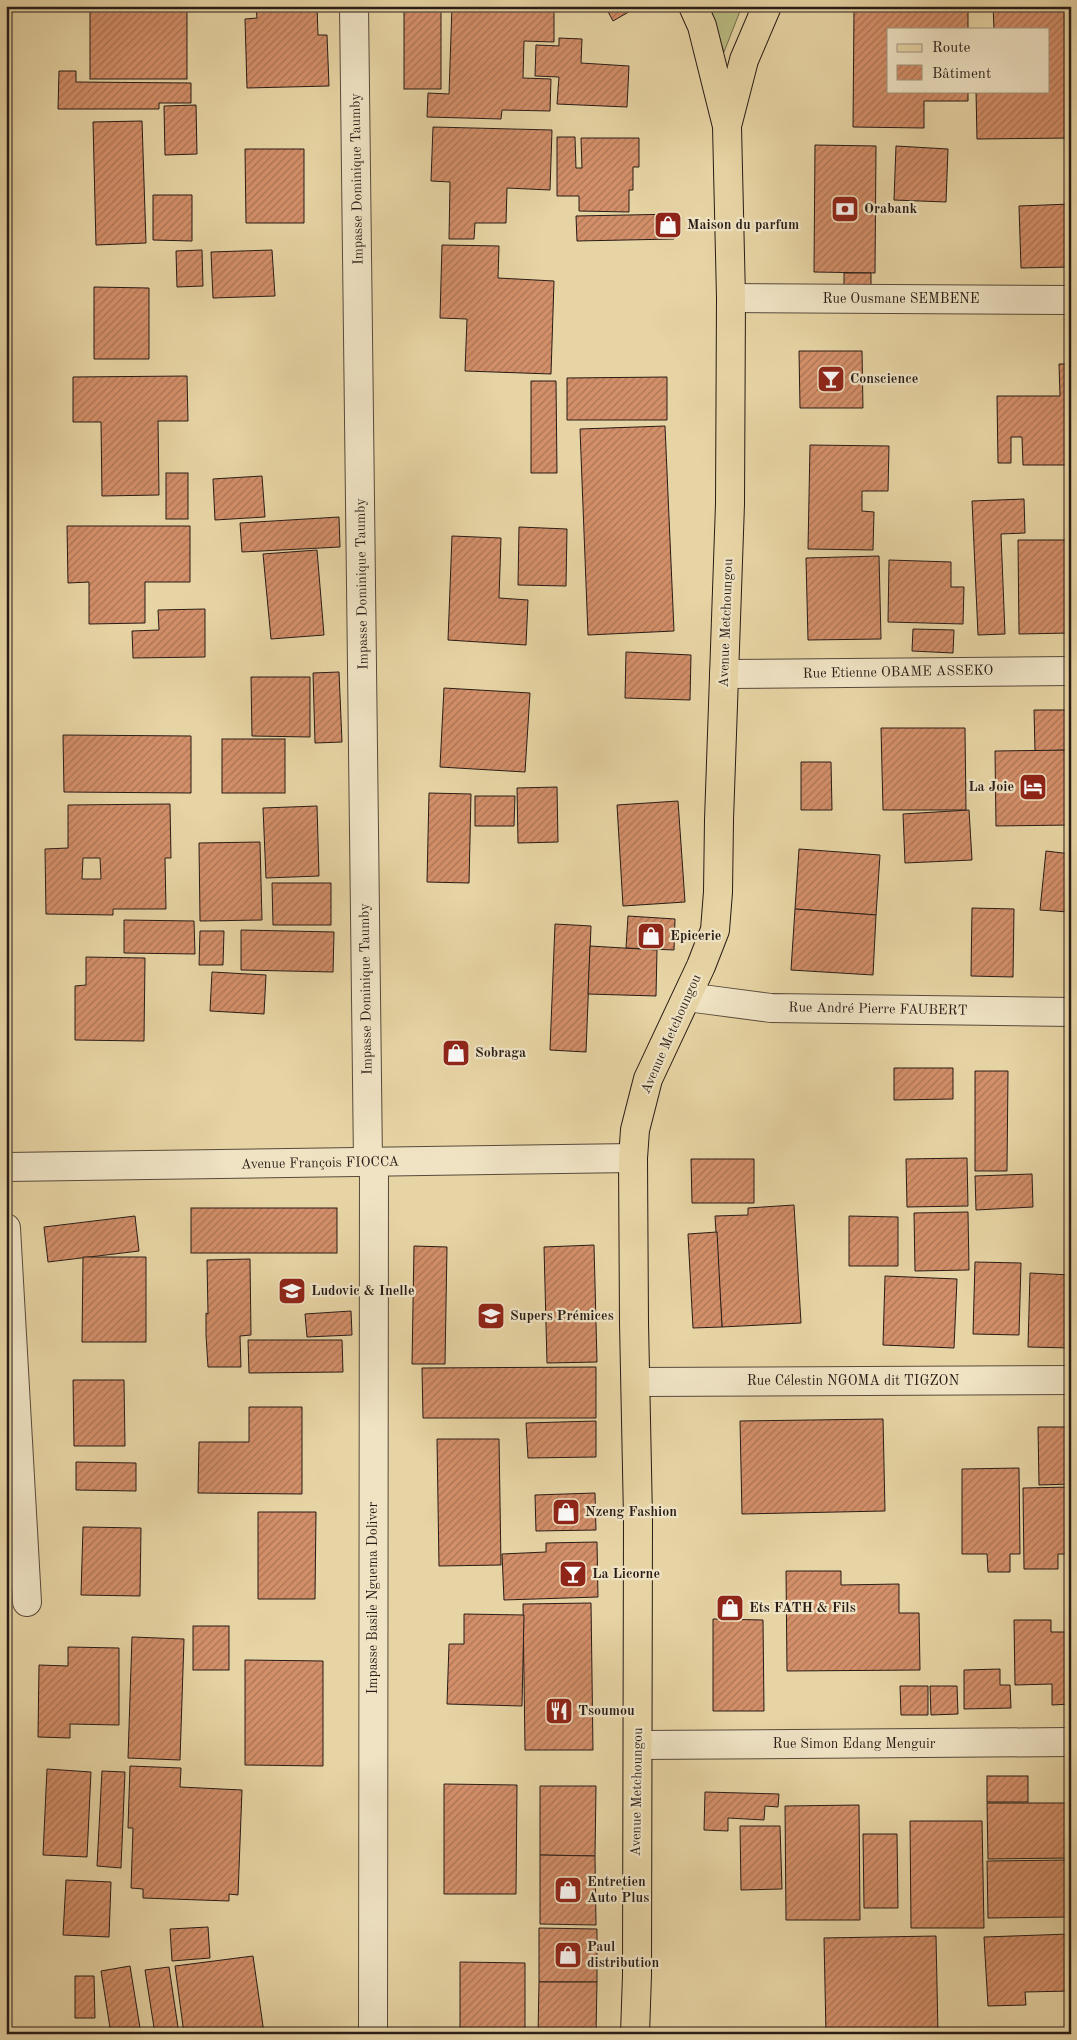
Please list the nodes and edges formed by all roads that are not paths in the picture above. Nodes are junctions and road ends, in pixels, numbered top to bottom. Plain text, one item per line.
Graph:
1 (354, 6) edge
2 (693, 6) edge
3 (767, 6) edge
4 (727, 126) junction
5 (731, 298) junction
6 (1071, 300) edge
7 (1071, 671) edge
8 (724, 674) junction
9 (687, 997) junction
10 (1071, 1012) edge
11 (633, 1158) junction
12 (371, 1162) junction
13 (6, 1167) edge
14 (6, 1228) edge
15 (1071, 1380) edge
16 (636, 1382) junction
17 (28, 1602) dead end
18 (1071, 1742) edge
19 (638, 1745) junction
20 (372, 2034) edge
21 (635, 2034) edge

1 - 12 street, Impasse Dominique Taumby
2 - 4 main road
3 - 4 main road
4 - 5 main road, Avenue Metchoungou
5 - 6 street, Rue Ousmane SEMBENE
5 - 8 main road, Avenue Metchoungou
7 - 8 street, Rue Etienne OBAME ASSEKO
8 - 9 main road, Avenue Metchoungou
9 - 10 street, Rue André Pierre FAUBERT
9 - 11 main road, Avenue Metchoungou
11 - 12 street, Avenue François FIOCCA
11 - 16 main road, Avenue Metchoungou
12 - 13 street, Avenue François FIOCCA
12 - 20 street, Impasse Basile Nguema Doliver
14 - 17 street
15 - 16 street, Rue Célestin NGOMA dit TIGZON
16 - 19 main road, Avenue Metchoungou
18 - 19 street, Rue Simon Edang Menguir
19 - 21 main road, Avenue Metchoungou

